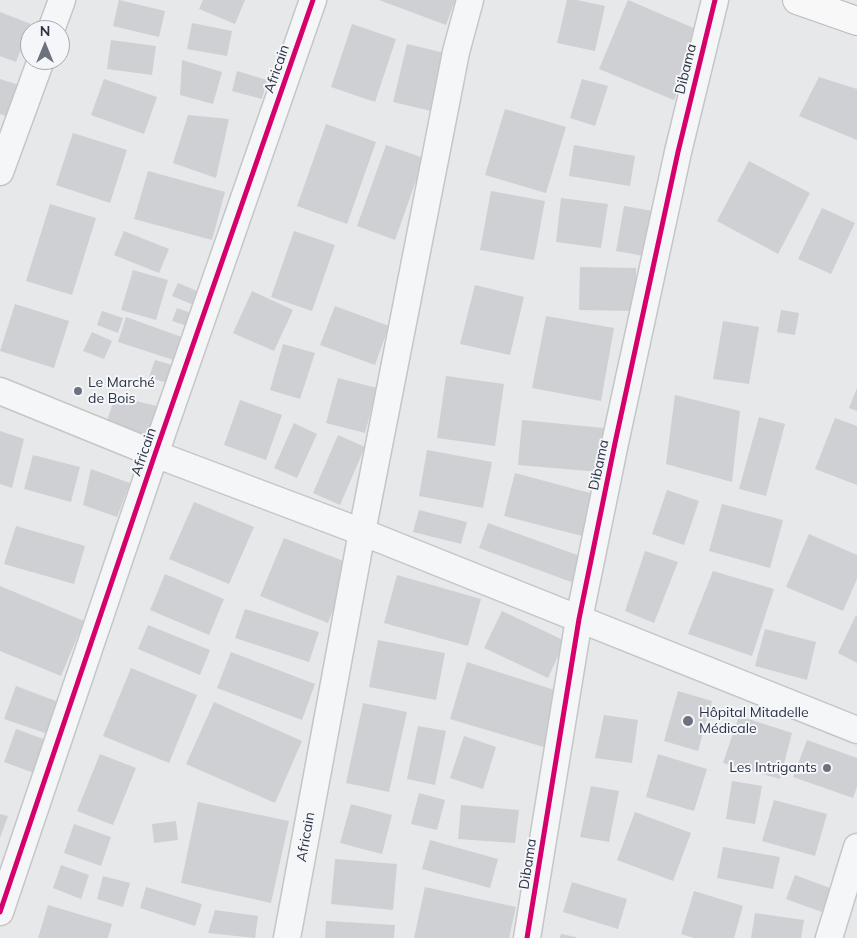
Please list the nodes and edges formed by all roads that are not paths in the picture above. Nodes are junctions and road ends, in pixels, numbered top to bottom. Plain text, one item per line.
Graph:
1 (62, 0) edge
2 (313, 0) edge
3 (470, 0) edge
4 (715, 0) edge
5 (797, 0) edge
6 (55, 20) edge
7 (857, 21) edge
8 (36, 70) edge
9 (0, 172) edge
10 (0, 391) edge
11 (155, 454) junction
12 (362, 532) junction
13 (579, 620) junction
14 (857, 730) edge
15 (857, 847) edge
16 (0, 912) edge
17 (287, 938) edge
18 (527, 938) edge
19 (829, 938) edge

1 - 6 street
2 - 11 street, Africain
3 - 12 street, Africain
4 - 13 street, Dibama
5 - 7 highway
8 - 9 street
10 - 11 street
11 - 12 street
11 - 16 street, Africain
12 - 13 street
12 - 17 street, Africain
13 - 14 street
13 - 18 street, Dibama
15 - 19 street

